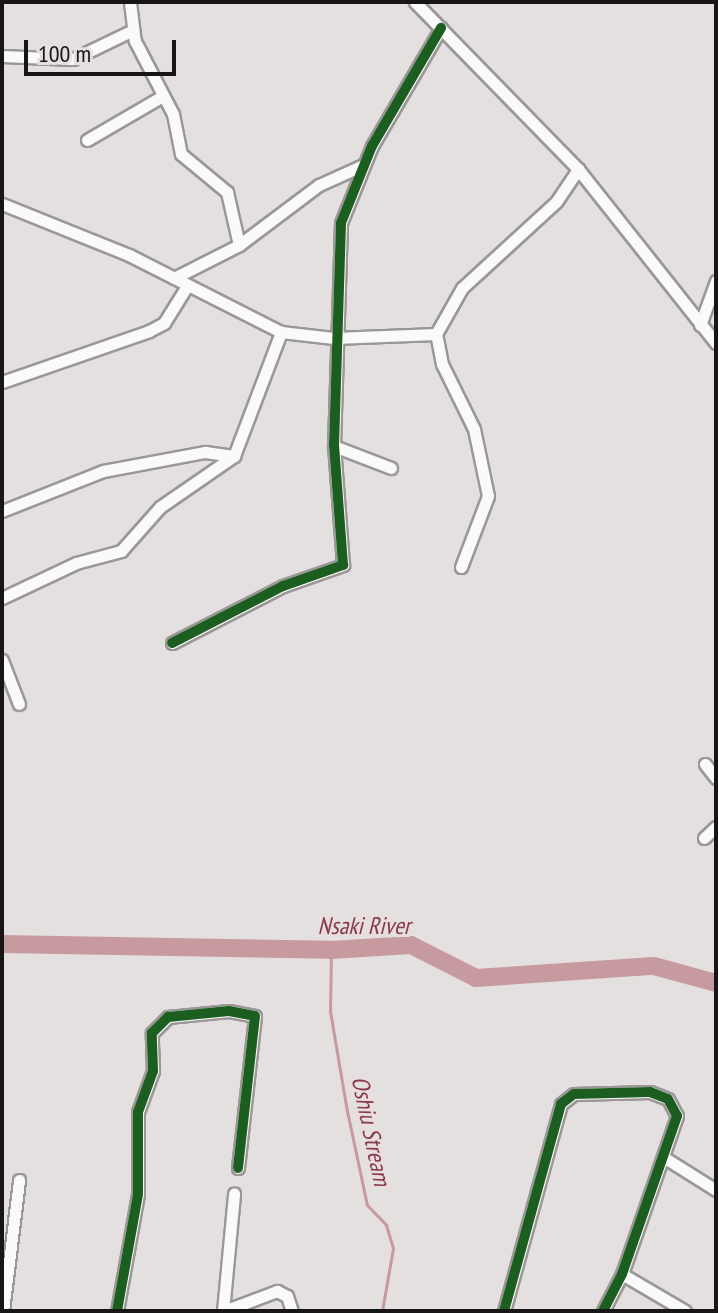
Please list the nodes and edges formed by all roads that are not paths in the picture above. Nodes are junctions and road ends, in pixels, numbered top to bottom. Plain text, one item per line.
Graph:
1 (130, 2) edge
2 (415, 2) edge
3 (441, 28) junction
4 (133, 30) junction
5 (2, 56) edge
6 (161, 97) junction
7 (87, 140) dead end
8 (363, 165) junction
9 (578, 169) junction
10 (2, 204) edge
11 (239, 245) junction
12 (174, 278) junction
13 (716, 281) edge
14 (187, 286) junction
15 (700, 325) junction
16 (281, 332) junction
17 (436, 334) junction
18 (334, 338) junction
19 (716, 343) edge
20 (2, 382) edge
21 (334, 446) junction
22 (234, 456) junction
23 (391, 468) dead end
24 (2, 511) edge
25 (461, 567) dead end
26 (2, 598) edge
27 (172, 643) dead end
28 (2, 660) edge
29 (19, 704) dead end
30 (705, 764) dead end
31 (716, 778) edge
32 (716, 827) edge
33 (704, 838) dead end
34 (665, 1158) junction
35 (238, 1168) dead end
36 (19, 1180) dead end
37 (716, 1190) edge
38 (234, 1194) dead end
39 (622, 1274) junction
40 (3, 1309) edge
41 (117, 1311) edge
42 (224, 1311) edge
43 (292, 1311) edge
44 (504, 1311) edge
45 (603, 1311) edge
46 (685, 1311) edge

1 - 4 street
2 - 3 street
3 - 8 street
3 - 9 street
4 - 5 street
4 - 6 street
6 - 7 street
6 - 11 street
8 - 11 street
8 - 18 street
9 - 15 street
9 - 17 street
10 - 12 street
11 - 12 street
12 - 14 street
13 - 15 street
14 - 16 street
14 - 20 street
15 - 19 street
16 - 18 street
16 - 22 street
17 - 18 street
17 - 25 street
18 - 21 street
21 - 23 street
21 - 27 street
22 - 24 street
22 - 26 street
28 - 29 street
30 - 31 street
32 - 33 street
34 - 37 street
34 - 39 street
34 - 44 street
35 - 41 street
36 - 40 street
38 - 42 street
39 - 45 street
39 - 46 street
42 - 43 street

